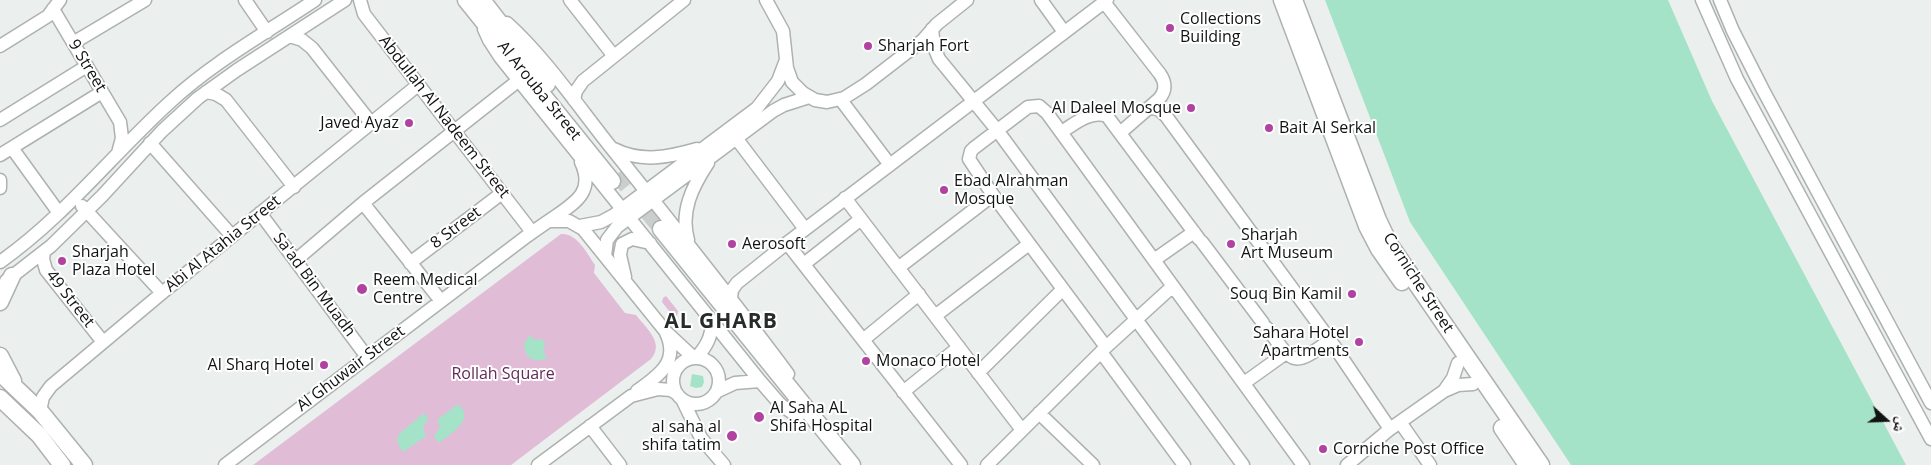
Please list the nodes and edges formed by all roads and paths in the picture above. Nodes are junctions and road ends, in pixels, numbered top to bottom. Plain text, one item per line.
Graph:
1 (145, 0) edge
2 (245, 0) edge
3 (316, 0) edge
4 (360, 0) edge
5 (466, 0) edge
6 (570, 0) edge
7 (684, 0) edge
8 (766, 0) edge
9 (967, 0) edge
10 (1041, 0) edge
11 (1282, 0) edge
12 (1294, 0) edge
13 (1702, 0) edge
14 (1720, 0) edge
15 (1105, 1) edge
16 (340, 2) edge
17 (57, 5) edge
18 (485, 10) edge
19 (310, 23) junction
20 (932, 29) junction
21 (267, 32) junction
22 (1064, 32) junction
23 (290, 36) junction
24 (73, 43) junction
25 (0, 46) edge
26 (312, 48) junction
27 (613, 55) junction
28 (786, 60) junction
29 (87, 66) junction
30 (226, 78) junction
31 (519, 80) junction
32 (559, 81) junction
33 (583, 81) junction
34 (418, 85) junction
35 (102, 92) junction
36 (206, 92) junction
37 (809, 97) junction
38 (226, 100) junction
39 (574, 100) junction
40 (841, 100) junction
41 (974, 102) junction
42 (1150, 107) junction
43 (0, 120) edge
44 (120, 122) junction
45 (371, 123) junction
46 (141, 130) junction
47 (454, 130) junction
48 (997, 130) junction
49 (1061, 132) junction
50 (1120, 133) junction
51 (736, 138) junction
52 (150, 143) junction
53 (612, 147) junction
54 (12, 148) junction
55 (574, 148) junction
56 (708, 152) junction
57 (118, 154) junction
58 (0, 155) edge
59 (893, 162) junction
60 (615, 178) tunnel mouth
61 (0, 180) edge
62 (87, 185) junction
63 (294, 187) junction
64 (0, 188) edge
65 (502, 193) junction
66 (650, 195) junction
67 (993, 195) junction
68 (845, 198) junction
69 (363, 203) junction
70 (86, 211) junction
71 (60, 213) junction
72 (626, 213) junction
73 (260, 214) junction
74 (861, 219) junction
75 (549, 221) junction
76 (580, 226) junction
77 (806, 229) junction
78 (532, 232) junction
79 (655, 235) junction
80 (232, 236) junction
81 (1198, 238) junction
82 (788, 243) junction
83 (690, 244) junction
84 (1029, 244) junction
85 (44, 252) junction
86 (605, 256) junction
87 (296, 260) junction
88 (1154, 260) junction
89 (0, 262) edge
90 (410, 263) junction
91 (804, 264) junction
92 (898, 268) junction
93 (6, 282) edge
94 (626, 282) junction
95 (1173, 286) junction
96 (1063, 289) junction
97 (162, 293) junction
98 (919, 294) junction
99 (731, 298) junction
100 (0, 302) edge
101 (441, 302) junction
102 (935, 316) junction
103 (1135, 319) junction
104 (712, 322) junction
105 (666, 332) junction
106 (863, 340) junction
107 (1330, 340) junction
108 (104, 342) junction
109 (959, 347) junction
110 (1103, 349) junction
111 (1286, 353) junction
112 (0, 356) edge
113 (367, 357) junction
114 (695, 358) junction
115 (1458, 363) junction
116 (0, 373) edge
117 (978, 373) junction
118 (760, 381) junction
119 (1244, 383) junction
120 (1473, 384) junction
121 (18, 389) junction
122 (1444, 390) junction
123 (718, 391) junction
124 (903, 392) junction
125 (632, 396) junction
126 (679, 396) junction
127 (0, 398) edge
128 (709, 401) junction
129 (1931, 404) edge
130 (40, 411) junction
131 (802, 413) junction
132 (1039, 413) junction
133 (590, 426) junction
134 (1395, 426) junction
135 (1022, 430) junction
136 (698, 432) junction
137 (1931, 439) edge
138 (1177, 462) edge
139 (718, 463) edge
140 (991, 464) edge
141 (62, 465) edge
142 (84, 465) edge
143 (225, 465) edge
144 (538, 465) edge
145 (620, 465) edge
146 (837, 465) edge
147 (852, 465) edge
148 (960, 465) edge
149 (1093, 465) edge
150 (1243, 465) edge
151 (1303, 465) edge
152 (1347, 465) edge
153 (1430, 465) edge
154 (1527, 465) edge
155 (1541, 465) edge

1 - 24 street
2 - 21 street
3 - 21 street
4 - 34 street, Abdullah Al Nadeem Street
5 - 18 main road, Al Arouba Street
6 - 27 street
7 - 27 street
8 - 28 street
9 - 20 street
10 - 22 street
11 - 115 main road, Corniche Street
12 - 155 main road, Corniche Street
13 - 137 street
14 - 129 street
15 - 22 street
15 - 42 street
16 - 19 street
17 - 24 street, 9 Street
17 - 25 street
18 - 31 street
18 - 32 street
18 - 60 main road, Al Arouba Street
19 - 23 street
19 - 26 street
20 - 40 street
20 - 41 street
21 - 46 street
22 - 41 street
23 - 26 street
23 - 30 street
24 - 29 street, 9 Street
26 - 45 street
27 - 33 street
28 - 37 street
28 - 56 street
29 - 35 street, 9 Street
29 - 43 street
30 - 36 street
30 - 38 street
31 - 47 street
31 - 55 street
32 - 33 street
32 - 39 street
33 - 39 street
34 - 45 street, Abi Al Atahia Street
34 - 47 street, Abdullah Al Nadeem Street
35 - 44 street, 9 Street
35 - 54 street
36 - 38 street
36 - 52 street
37 - 40 street
37 - 51 street
38 - 63 street
39 - 53 street
40 - 59 street
41 - 48 street
41 - 59 street
42 - 50 street
42 - 107 street
44 - 46 street
44 - 57 street
45 - 63 street, Abi Al Atahia Street
46 - 57 street
47 - 65 street, Abdullah Al Nadeem Street
47 - 69 street
48 - 49 street
48 - 67 street
48 - 103 street
49 - 50 street
49 - 88 street
50 - 81 street
51 - 56 street
51 - 77 street
52 - 70 street
52 - 80 street
53 - 56 street
53 - 66 street
54 - 58 street
54 - 71 street
55 - 72 street
55 - 75 street, Al Ghuwair Street
56 - 66 street
56 - 83 street
57 - 62 street
59 - 68 street
61 - 64 street
62 - 70 street
62 - 71 street
63 - 73 street, Abi Al Atahia Street
65 - 78 street, Abdullah Al Nadeem Street
65 - 90 street, 8 Street
66 - 72 street
66 - 83 street
67 - 84 street
67 - 92 street
68 - 74 street
68 - 77 street
69 - 87 street
69 - 90 street
70 - 85 street
70 - 97 street
71 - 89 street
72 - 76 street
72 - 79 street
72 - 86 street
73 - 80 street, Abi Al Atahia Street
73 - 87 street, Sa'ad Bin Muadh
74 - 91 street
74 - 92 street
75 - 76 street
75 - 78 street, Al Ghuwair Street
76 - 86 street
77 - 82 street
78 - 101 street, Al Ghuwair Street
79 - 94 street
79 - 104 street
79 - 131 main road
80 - 97 street, Abi Al Atahia Street
81 - 88 street
81 - 111 street
82 - 91 street
82 - 99 street
83 - 99 street
84 - 96 street
84 - 102 street
85 - 93 street
85 - 108 street, 49 Street
86 - 94 street
87 - 113 street, Sa'ad Bin Muadh
88 - 95 street
90 - 101 street
91 - 106 street
92 - 98 street
93 - 100 main road
94 - 105 street
95 - 103 street
95 - 119 street
96 - 110 street
96 - 117 street
97 - 108 street, Abi Al Atahia Street
98 - 102 street
98 - 106 street
99 - 131 street
101 - 113 street, Al Ghuwair Street
102 - 109 street
103 - 110 street
103 - 150 street
104 - 114 street
104 - 118 street
105 - 114 street
105 - 125 street
106 - 124 street
107 - 111 street
107 - 134 street
108 - 130 street, Abi Al Atahia Street
109 - 117 street
109 - 124 street
110 - 132 street
110 - 138 street
111 - 119 street
112 - 121 main road
113 - 143 street, Al Ghuwair Street
114 - 123 street
114 - 126 street
115 - 120 main road, Corniche Street
115 - 122 street
116 - 121 main road
117 - 135 street
118 - 123 street
118 - 131 street
119 - 151 street
120 - 122 street
120 - 154 main road, Corniche Street
121 - 130 main road
122 - 134 street
123 - 128 street
124 - 148 street
125 - 126 street
125 - 133 street
126 - 128 street
126 - 136 street
127 - 141 main road
128 - 136 street
130 - 142 main road
131 - 146 main road
131 - 147 main road
132 - 135 street
132 - 149 street
133 - 144 street
133 - 145 street
134 - 152 street
134 - 153 street
135 - 140 street
136 - 139 street

